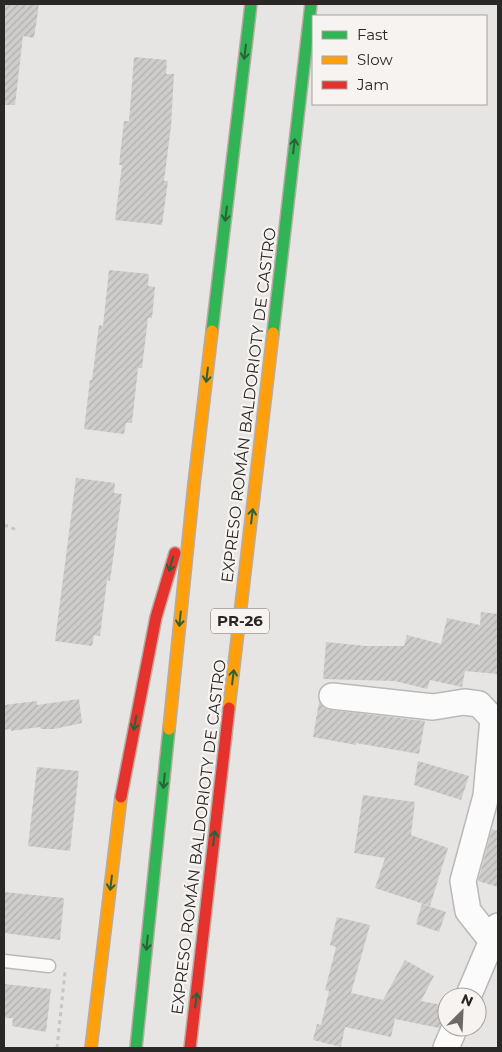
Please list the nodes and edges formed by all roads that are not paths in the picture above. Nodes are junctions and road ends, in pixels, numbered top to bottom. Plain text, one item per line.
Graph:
1 (251, 4) edge
2 (311, 4) edge
3 (194, 484) junction
4 (332, 696) dead end
5 (496, 936) edge
6 (4, 961) edge
7 (48, 966) road end
8 (473, 987) edge
9 (91, 1048) edge
10 (136, 1048) edge
11 (190, 1048) edge

1 -> 3 highway
11 -> 2 highway, EXPRESO ROMÁN BALDORIOTY DE CASTRO / PR-26
3 -> 9 highway
3 -> 10 highway
4 - 5 street
5 - 8 street
6 - 7 lane

